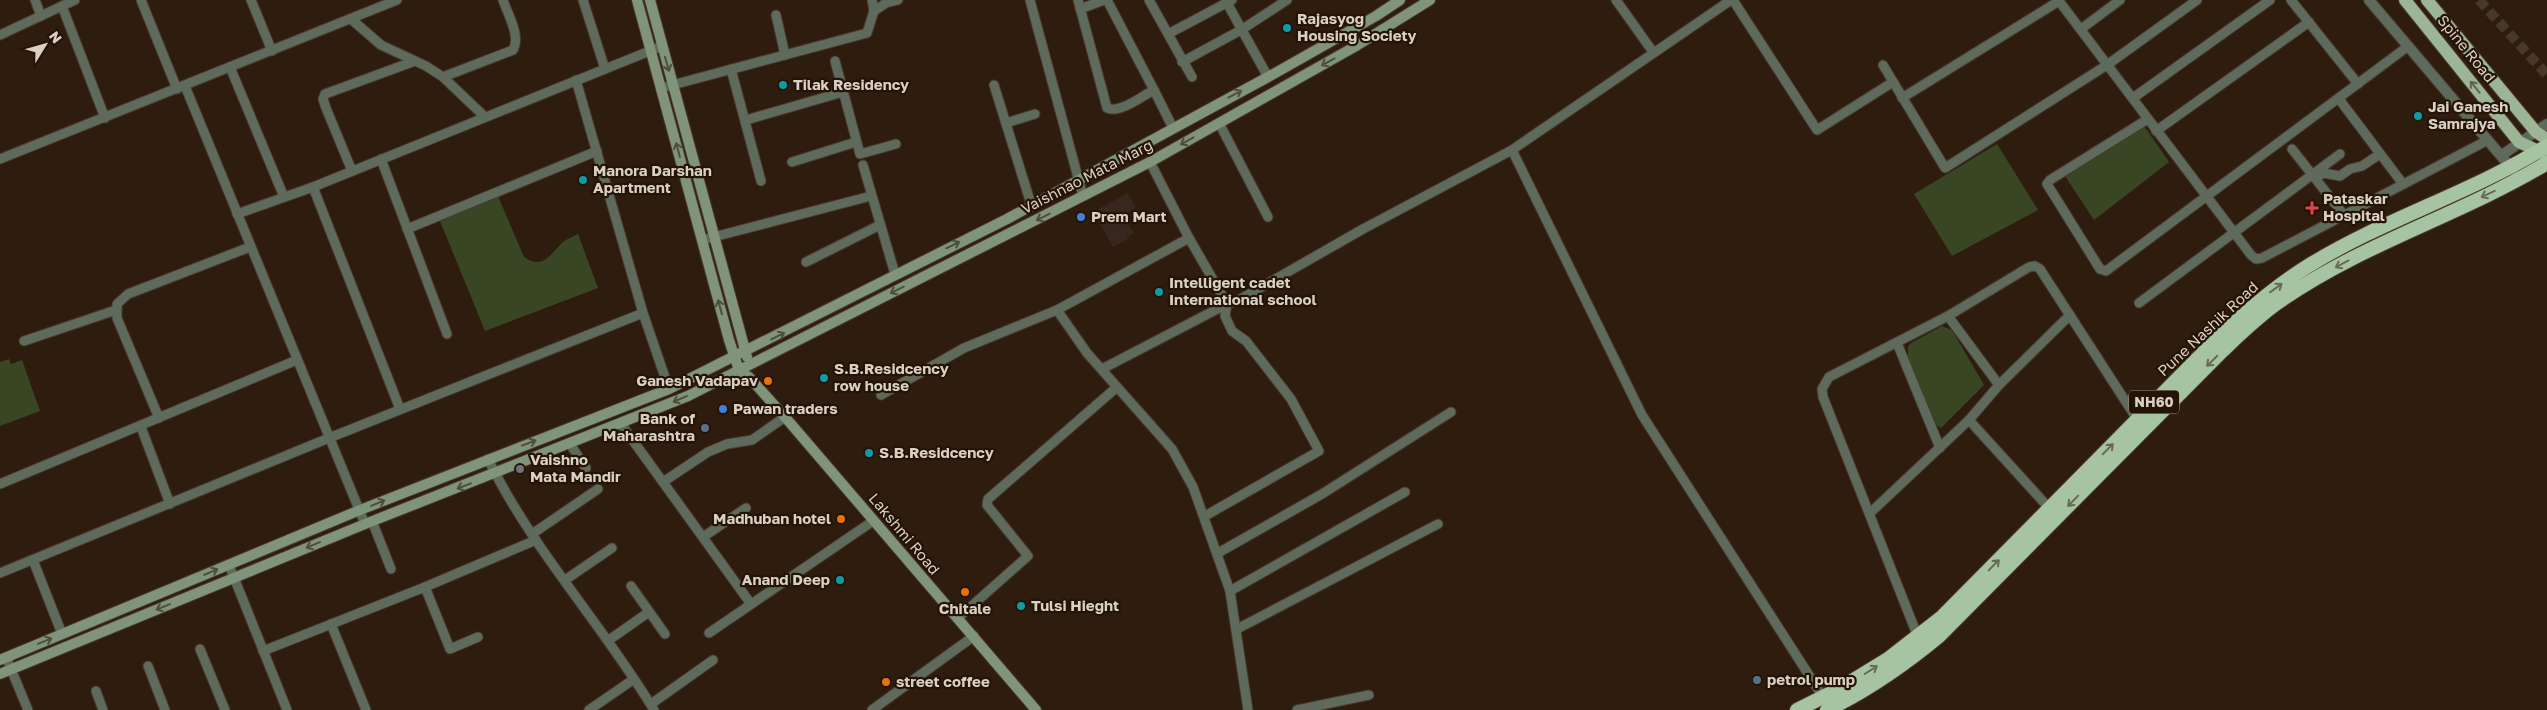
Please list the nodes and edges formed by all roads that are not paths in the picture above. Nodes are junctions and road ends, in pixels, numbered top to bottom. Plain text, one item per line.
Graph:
1 (35, 0) edge
2 (75, 0) edge
3 (141, 0) edge
4 (251, 0) edge
5 (397, 0) edge
6 (503, 0) edge
7 (583, 0) edge
8 (637, 0) edge
9 (650, 0) edge
10 (872, 0) edge
11 (898, 0) edge
12 (1030, 0) edge
13 (1106, 0) edge
14 (1149, 0) edge
15 (1287, 0) edge
16 (1400, 0) edge
17 (1430, 0) edge
18 (1616, 0) edge
19 (1732, 0) edge
20 (2120, 0) edge
21 (2197, 0) edge
22 (2270, 0) edge
23 (2291, 0) edge
24 (2369, 0) edge
25 (2405, 0) edge
26 (2428, 0) edge
27 (2059, 1) edge
28 (1230, 2) edge
29 (1079, 5) edge
30 (62, 6) junction
31 (874, 11) junction
32 (776, 14) dead end
33 (41, 16) junction
34 (351, 19) junction
35 (2308, 22) junction
36 (2081, 29) junction
37 (1241, 30) junction
38 (1168, 34) junction
39 (0, 35) edge
40 (662, 46) junction
41 (2407, 47) junction
42 (651, 50) junction
43 (272, 51) junction
44 (1653, 52) junction
45 (785, 55) junction
46 (415, 61) junction
47 (834, 62) dead end
48 (1182, 62) junction
49 (1883, 65) dead end
50 (2107, 65) junction
51 (230, 68) junction
52 (604, 69) junction
53 (731, 69) junction
54 (442, 77) junction
55 (1192, 77) dead end
56 (1268, 77) junction
57 (576, 80) junction
58 (1893, 82) junction
59 (2358, 84) junction
60 (673, 85) junction
61 (994, 85) dead end
62 (181, 87) junction
63 (661, 88) junction
64 (1154, 90) junction
65 (843, 92) junction
66 (1902, 98) junction
67 (2133, 98) junction
68 (2339, 99) junction
69 (1035, 114) dead end
70 (486, 117) junction
71 (105, 118) junction
72 (2148, 118) junction
73 (746, 120) junction
74 (1006, 123) junction
75 (1219, 124) junction
76 (2547, 124) edge
77 (1173, 128) junction
78 (2156, 130) junction
79 (2541, 136) edge
80 (2488, 140) junction
81 (856, 142) junction
82 (2519, 142) junction
83 (896, 144) dead end
84 (2292, 149) dead end
85 (1512, 150) junction
86 (596, 151) junction
87 (2544, 151) edge
88 (2340, 154) dead end
89 (2380, 154) junction
90 (2502, 155) junction
91 (0, 159) edge
92 (381, 159) junction
93 (792, 162) dead end
94 (1150, 162) junction
95 (2547, 163) edge
96 (863, 165) dead end
97 (352, 171) junction
98 (2516, 173) junction
99 (2314, 176) junction
100 (1078, 181) junction
101 (761, 182) dead end
102 (2403, 184) junction
103 (313, 187) junction
104 (871, 196) junction
105 (1083, 196) junction
106 (284, 197) junction
107 (2207, 197) junction
108 (1031, 204) junction
109 (238, 214) junction
110 (2344, 215) junction
111 (1268, 217) dead end
112 (880, 225) junction
113 (407, 229) junction
114 (2234, 232) junction
115 (713, 238) junction
116 (1189, 238) junction
117 (702, 240) junction
118 (250, 247) junction
119 (806, 262) dead end
120 (895, 274) junction
121 (1227, 304) junction
122 (2139, 304) dead end
123 (116, 310) junction
124 (1057, 310) junction
125 (643, 313) junction
126 (2070, 315) junction
127 (1948, 316) junction
128 (447, 334) dead end
129 (24, 340) dead end
130 (1897, 343) junction
131 (746, 352) junction
132 (734, 358) junction
133 (297, 360) junction
134 (750, 365) junction
135 (1102, 369) junction
136 (740, 370) junction
137 (750, 377) junction
138 (1999, 384) junction
139 (1118, 387) junction
140 (669, 389) junction
141 (881, 395) dead end
142 (400, 409) junction
143 (1450, 412) dead end
144 (785, 417) junction
145 (160, 418) junction
146 (2137, 419) junction
147 (1969, 420) junction
148 (621, 424) junction
149 (141, 427) junction
150 (329, 438) junction
151 (570, 444) junction
152 (1940, 448) junction
153 (488, 459) junction
154 (586, 468) dead end
155 (495, 474) junction
156 (663, 482) junction
157 (0, 484) edge
158 (598, 489) dead end
159 (1405, 492) dead end
160 (170, 504) junction
161 (746, 508) dead end
162 (2049, 508) junction
163 (360, 510) junction
164 (1870, 513) junction
165 (1205, 516) junction
166 (873, 521) junction
167 (368, 522) junction
168 (1438, 524) dead end
169 (534, 537) junction
170 (703, 537) junction
171 (612, 548) dead end
172 (1218, 553) junction
173 (33, 560) junction
174 (229, 564) junction
175 (391, 569) dead end
176 (0, 573) edge
177 (234, 578) junction
178 (565, 580) junction
179 (631, 586) dead end
180 (425, 587) junction
181 (1230, 591) junction
182 (750, 604) junction
183 (650, 612) junction
184 (958, 618) junction
185 (331, 624) junction
186 (1237, 629) junction
187 (709, 633) dead end
188 (62, 634) junction
189 (664, 634) dead end
190 (974, 636) junction
191 (478, 637) dead end
192 (1918, 637) junction
193 (609, 640) junction
194 (200, 649) dead end
195 (263, 651) junction
196 (3, 658) edge
197 (713, 660) dead end
198 (148, 666) dead end
199 (11, 669) junction
200 (0, 674) edge
201 (634, 679) junction
202 (96, 691) dead end
203 (1369, 695) dead end
204 (1825, 703) edge
205 (653, 707) edge
206 (28, 710) edge
207 (103, 710) edge
208 (165, 710) edge
209 (226, 710) edge
210 (287, 710) edge
211 (366, 710) edge
212 (589, 710) edge
213 (872, 710) edge
214 (1036, 710) edge
215 (1248, 710) edge
216 (1297, 710) edge
217 (1797, 710) edge

1 - 33 street
2 - 30 street
3 - 62 street
4 - 43 street
5 - 34 street
6 - 54 street
7 - 52 street
8 - 42 main road
9 - 40 main road
10 - 31 street
11 - 31 street
12 - 100 street
13 - 29 street
13 - 64 street
14 - 38 street
15 - 37 street
16 - 56 main road, Vaishnao Mata Marg
17 -> 75 main road, Vaishnao Mata Marg
18 - 44 street
19 - 44 street
19 - 58 street
20 - 36 street
21 - 50 street
22 - 67 street
23 - 35 street
24 - 41 street
82 -> 25 main road, Spine Road
26 - 79 main road, Spine Road
27 - 36 street
27 - 66 street
28 - 37 street
28 - 38 street
29 - 64 street
30 - 33 street
30 - 71 street
31 - 45 street
32 - 45 street
33 - 39 street
34 - 43 street
34 - 46 street
35 - 59 street
35 - 78 street
36 - 50 street
37 - 48 street
37 - 56 street
38 - 48 street
40 - 42 street
40 -> 60 main road
41 - 59 street
41 - 80 street
42 - 52 street
42 - 63 main road
43 - 51 street
44 - 85 street
45 - 53 street
46 - 54 street
46 - 97 street
47 - 65 street
48 - 55 street
49 - 58 street
50 - 66 street
50 - 67 street
51 - 62 street
51 - 106 street
52 - 57 street
53 - 60 street
53 - 73 street
54 - 70 street
77 -> 56 main road, Vaishnao Mata Marg
57 - 70 street
57 - 86 street
58 - 66 street
59 - 68 street
60 - 63 street
60 - 115 main road
61 - 74 street
62 - 71 street
62 - 109 street
117 -> 63 main road
64 - 77 street
65 - 73 street
65 - 81 street
67 - 72 street
68 - 89 street
68 - 107 street
69 - 74 street
70 - 92 street
71 - 91 street
72 - 78 street
72 - 107 street
73 - 101 street
74 - 108 street
75 -> 94 main road, Vaishnao Mata Marg
75 - 111 street
76 - 79 street
77 - 100 main road, Vaishnao Mata Marg
78 - 107 street
79 - 82 street
80 - 90 street
80 - 102 street
81 - 83 street
81 - 93 street
82 - 87 main road, Spine Road
82 - 90 street
84 - 99 street
85 - 121 street
85 - 204 street
86 - 113 street
86 - 125 street
87 - 98 highway, Pune Nashik Road / NH60
88 - 99 street
89 - 99 street
89 - 102 street
90 - 98 street
92 - 97 street
92 - 113 street
94 - 105 main road, Vaishnao Mata Marg
94 - 116 street
95 - 98 highway, Pune Nashik Road / NH60
96 - 104 street
97 - 103 street
146 -> 98 highway, Pune Nashik Road / NH60
98 -> 204 highway, Pune Nashik Road / NH60
99 - 110 street
99 - 114 street
100 - 105 street
100 - 108 main road, Vaishnao Mata Marg
102 - 110 street
103 - 106 street
103 - 142 street
104 - 112 street
104 - 115 street
105 -> 134 main road, Vaishnao Mata Marg
106 - 109 street
107 - 114 street
120 -> 108 main road, Vaishnao Mata Marg
109 - 118 street
110 - 114 street
112 - 119 street
112 - 120 street
113 - 128 street
114 - 122 street
115 - 117 street
115 - 131 main road
116 - 121 street
116 - 124 street
132 -> 117 main road
118 - 123 street
118 - 133 street
131 -> 120 main road, Vaishnao Mata Marg
121 - 135 street
121 - 165 street
123 - 129 street
123 - 145 street
124 - 135 street
124 - 141 street
125 - 140 street
125 - 142 street
126 - 127 street
126 - 138 street
126 - 146 street
127 - 130 street
127 - 138 street
130 - 152 street
130 - 164 street
131 - 132 main road, Vaishnao Mata Marg
131 - 134 main road
132 - 136 main road
132 - 140 main road, Vaishnao Mata Marg
133 - 145 street
133 - 150 street
134 - 136 main road, Vaishnao Mata Marg
134 - 137 main road
135 - 139 street
136 - 137 main road, Lakshmi Road
136 -> 148 main road, Vaishnao Mata Marg
137 - 144 main road, Lakshmi Road
138 - 147 street
139 - 165 street
139 - 184 street
153 -> 140 main road, Vaishnao Mata Marg
142 - 150 street
143 - 172 street
144 - 156 street
144 - 166 main road, Lakshmi Road
145 - 149 street
162 -> 146 highway, Pune Nashik Road / NH60
147 - 152 street
147 - 162 street
148 - 151 main road, Vaishnao Mata Marg
148 - 156 street
149 - 157 street
149 - 160 street
150 - 160 street
150 - 163 street
151 - 154 street
151 - 155 main road, Vaishnao Mata Marg
152 - 164 street
153 - 155 street
163 -> 153 main road, Vaishnao Mata Marg
155 -> 167 main road, Vaishnao Mata Marg
155 - 169 street
156 - 170 street
158 - 169 street
159 - 181 street
160 - 173 street
161 - 170 street
192 -> 162 highway, Pune Nashik Road / NH60
163 - 167 street
163 - 174 main road, Vaishnao Mata Marg
164 - 192 street
165 - 172 street
166 - 182 street
166 - 184 main road, Lakshmi Road
167 - 175 street
167 -> 177 main road, Vaishnao Mata Marg
168 - 186 street
169 - 178 street
169 - 180 street
170 - 182 street
171 - 178 street
172 - 181 street
173 - 176 street
173 - 188 street
174 - 177 street
188 -> 174 main road, Vaishnao Mata Marg
177 - 195 street
177 -> 199 main road, Vaishnao Mata Marg
178 - 193 street
179 - 183 street
180 - 185 street
180 - 191 street
181 - 186 street
182 - 187 street
183 - 189 street
183 - 193 street
184 - 190 main road, Lakshmi Road
185 - 195 street
185 - 211 street
186 - 215 street
196 -> 188 main road, Vaishnao Mata Marg
190 - 213 street
190 - 214 main road, Lakshmi Road
204 -> 192 highway, Pune Nashik Road / NH60
193 - 201 street
194 - 209 street
195 - 210 street
196 - 199 street
197 - 205 street
198 - 208 street
199 - 200 main road, Vaishnao Mata Marg
199 - 206 street
201 - 205 street
201 - 212 street
202 - 207 street
203 - 216 street
204 - 217 highway, Pune Nashik Road / NH60

